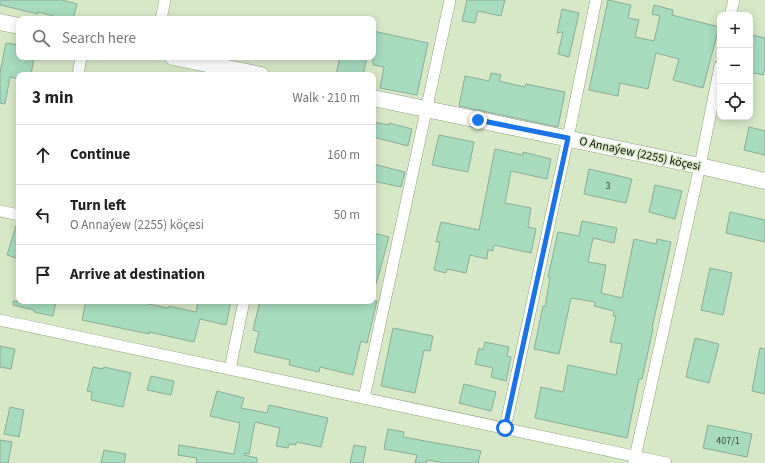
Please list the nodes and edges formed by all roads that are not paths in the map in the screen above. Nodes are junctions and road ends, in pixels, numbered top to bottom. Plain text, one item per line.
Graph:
1 (165, 0) edge
2 (450, 0) edge
3 (596, 0) edge
4 (734, 0) edge
5 (731, 12) edge
6 (162, 16) edge
7 (0, 22) edge
8 (16, 25) edge
9 (80, 60) edge
10 (188, 60) edge
11 (78, 72) edge
12 (246, 72) edge
13 (717, 81) edge
14 (376, 99) edge
15 (427, 109) junction
16 (568, 138) junction
17 (700, 166) junction
18 (765, 181) edge
19 (0, 211) edge
20 (16, 214) edge
21 (243, 304) edge
22 (0, 320) edge
23 (230, 369) junction
24 (364, 398) junction
25 (505, 428) junction
26 (635, 460) edge
27 (666, 463) edge

1 - 6 street
2 - 15 street
3 - 16 street
4 - 5 street
7 - 8 main road
9 - 11 street
10 - 12 main road
13 - 17 street
14 - 15 main road, O Annaýew (2255) köçesi
15 - 16 main road, O Annaýew (2255) köçesi
15 - 24 street
16 - 17 main road, O Annaýew (2255) köçesi
16 - 25 street
17 - 18 main road, O Annaýew (2255) köçesi
17 - 26 street
19 - 20 street
21 - 23 street
22 - 23 street
23 - 24 street
24 - 25 street
25 - 26 street
26 - 27 street

